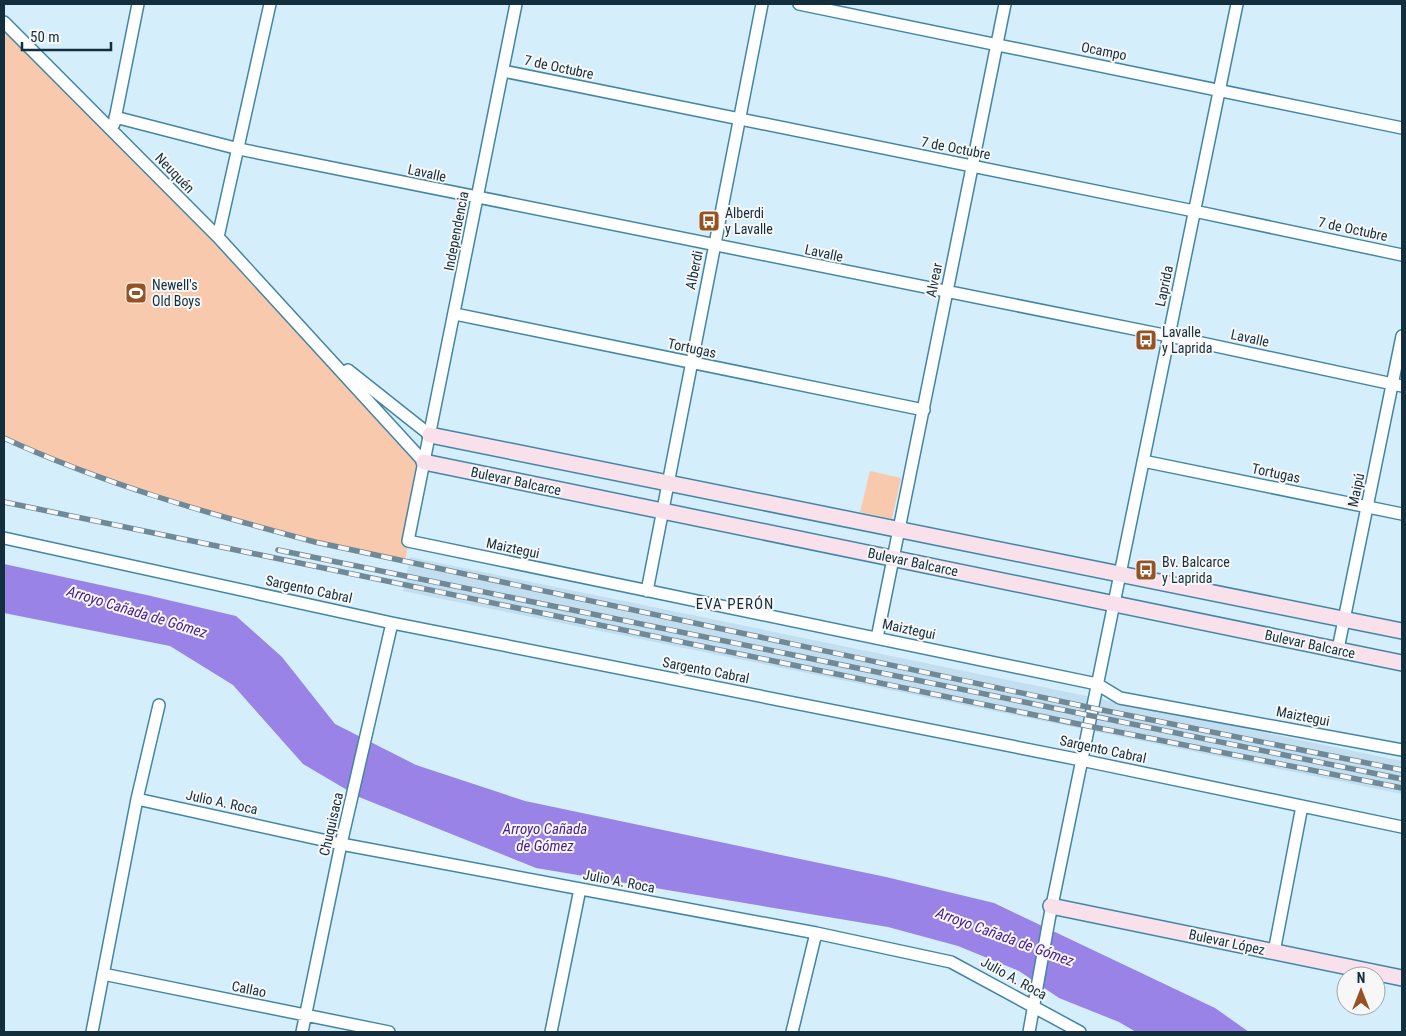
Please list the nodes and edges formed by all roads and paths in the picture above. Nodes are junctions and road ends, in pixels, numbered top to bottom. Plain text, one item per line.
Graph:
1 (138, 4) edge
2 (270, 4) edge
3 (516, 4) edge
4 (762, 4) edge
5 (799, 4) edge
6 (1005, 4) edge
7 (1237, 4) edge
8 (4, 22) edge
9 (997, 46) junction
10 (503, 71) junction
11 (1219, 89) junction
12 (115, 117) junction
13 (740, 120) junction
14 (1402, 128) edge
15 (112, 130) junction
16 (239, 149) junction
17 (972, 167) junction
18 (477, 199) junction
19 (1194, 211) junction
20 (218, 237) junction
21 (715, 246) junction
22 (1402, 256) edge
23 (947, 293) junction
24 (454, 314) junction
25 (1168, 336) junction
26 (1402, 336) edge
27 (321, 349) junction
28 (690, 363) junction
29 (1397, 385) edge
30 (924, 410) junction
31 (430, 435) junction
32 (1143, 461) junction
33 (424, 463) junction
34 (668, 483) junction
35 (1367, 507) junction
36 (662, 512) junction
37 (1402, 514) edge
38 (899, 529) junction
39 (4, 538) edge
40 (408, 541) joint
41 (893, 560) junction
42 (1120, 573) junction
43 (647, 591) junction
44 (1114, 603) junction
45 (1344, 619) junction
46 (392, 622) junction
47 (1402, 631) edge
48 (877, 638) junction
49 (1338, 650) junction
50 (1402, 663) edge
51 (1097, 682) junction
52 (158, 705) dead end
53 (1402, 750) edge
54 (1082, 760) junction
55 (137, 798) junction
56 (1302, 806) junction
57 (1402, 826) edge
58 (341, 844) junction
59 (580, 889) junction
60 (1050, 913) junction
61 (816, 933) junction
62 (1274, 952) junction
63 (103, 974) junction
64 (1402, 978) edge
65 (1033, 1006) junction
66 (306, 1016) junction
67 (92, 1032) edge
68 (302, 1032) edge
69 (389, 1032) edge
70 (551, 1032) edge
71 (792, 1032) edge
72 (1028, 1032) edge
73 (1080, 1032) edge

1 - 12 street
2 - 16 street
3 - 10 street, Independencia
4 - 13 street, Alberdi
5 - 9 street, Ocampo
6 - 9 street, Alvear
7 - 11 street, Laprida
8 - 15 street, Neuquén
9 - 11 street, Ocampo
9 - 17 street, Alvear
10 - 13 street, 7 de Octubre
10 - 18 street, Independencia
11 - 14 street, Ocampo
11 - 19 street, Laprida
12 - 15 street
12 - 16 street, Lavalle
13 - 17 street, 7 de Octubre
13 - 21 street, Alberdi
15 - 20 street, Neuquén
16 - 18 street, Lavalle
16 - 20 street
17 - 19 street, 7 de Octubre
17 - 23 street, Alvear
18 - 21 street, Lavalle
18 - 24 street, Independencia
19 - 22 street, 7 de Octubre
19 - 25 street, Laprida
20 - 27 street, Neuquén
21 - 23 street, Lavalle
21 - 28 street, Alberdi
23 - 25 street, Lavalle
23 - 30 street, Alvear
24 - 28 street, Tortugas
24 - 31 street, Independencia
25 - 29 street, Lavalle
25 - 32 street, Laprida
26 - 29 street, Maipú
27 - 31 street, Neuquén
27 - 33 street, Neuquén
28 - 30 street, Tortugas
28 - 34 street, Alberdi
29 - 35 street, Maipú
30 - 38 street, Alvear
31 - 33 street, Independencia
31 - 34 main road, Bulevar Balcarce
32 - 35 street, Tortugas
32 - 42 street, Laprida
33 - 36 main road, Bulevar Balcarce
33 - 40 street, Independencia
34 - 36 street, Alberdi
34 - 38 main road, Bulevar Balcarce
35 - 37 street, Tortugas
35 - 45 street, Maipú
36 - 41 main road, Bulevar Balcarce
36 - 43 street, Alberdi
38 - 41 street, Alvear
38 - 42 main road, Bulevar Balcarce
39 - 46 street, Sargento Cabral
40 - 43 street, Maiztegui
41 - 44 main road, Bulevar Balcarce
41 - 48 street, Alvear
42 - 44 street, Laprida
42 - 45 main road, Bulevar Balcarce
43 - 48 street, Maiztegui
44 - 49 main road, Bulevar Balcarce
44 - 51 street, Laprida
45 - 47 main road, Bulevar Balcarce
45 - 49 street, Maipú
46 - 54 street, Sargento Cabral
46 - 58 street, Chuquisaca
48 - 51 street, Maiztegui
49 - 50 main road, Bulevar Balcarce
51 - 53 street, Maiztegui
51 - 54 street
52 - 55 street
54 - 56 street, Sargento Cabral
54 - 60 street
55 - 58 street, Julio A. Roca
55 - 63 street
56 - 57 street, Sargento Cabral
56 - 62 street
58 - 59 street, Julio A. Roca
58 - 66 street, Chuquisaca
59 - 61 street, Julio A. Roca
59 - 70 street
60 - 62 main road, Bulevar López
60 - 65 street
61 - 65 street, Julio A. Roca
61 - 71 street
62 - 64 main road, Bulevar López
63 - 66 street, Callao
63 - 67 street
65 - 72 street
65 - 73 street, Julio A. Roca
66 - 68 street, Chuquisaca
66 - 69 street, Callao

